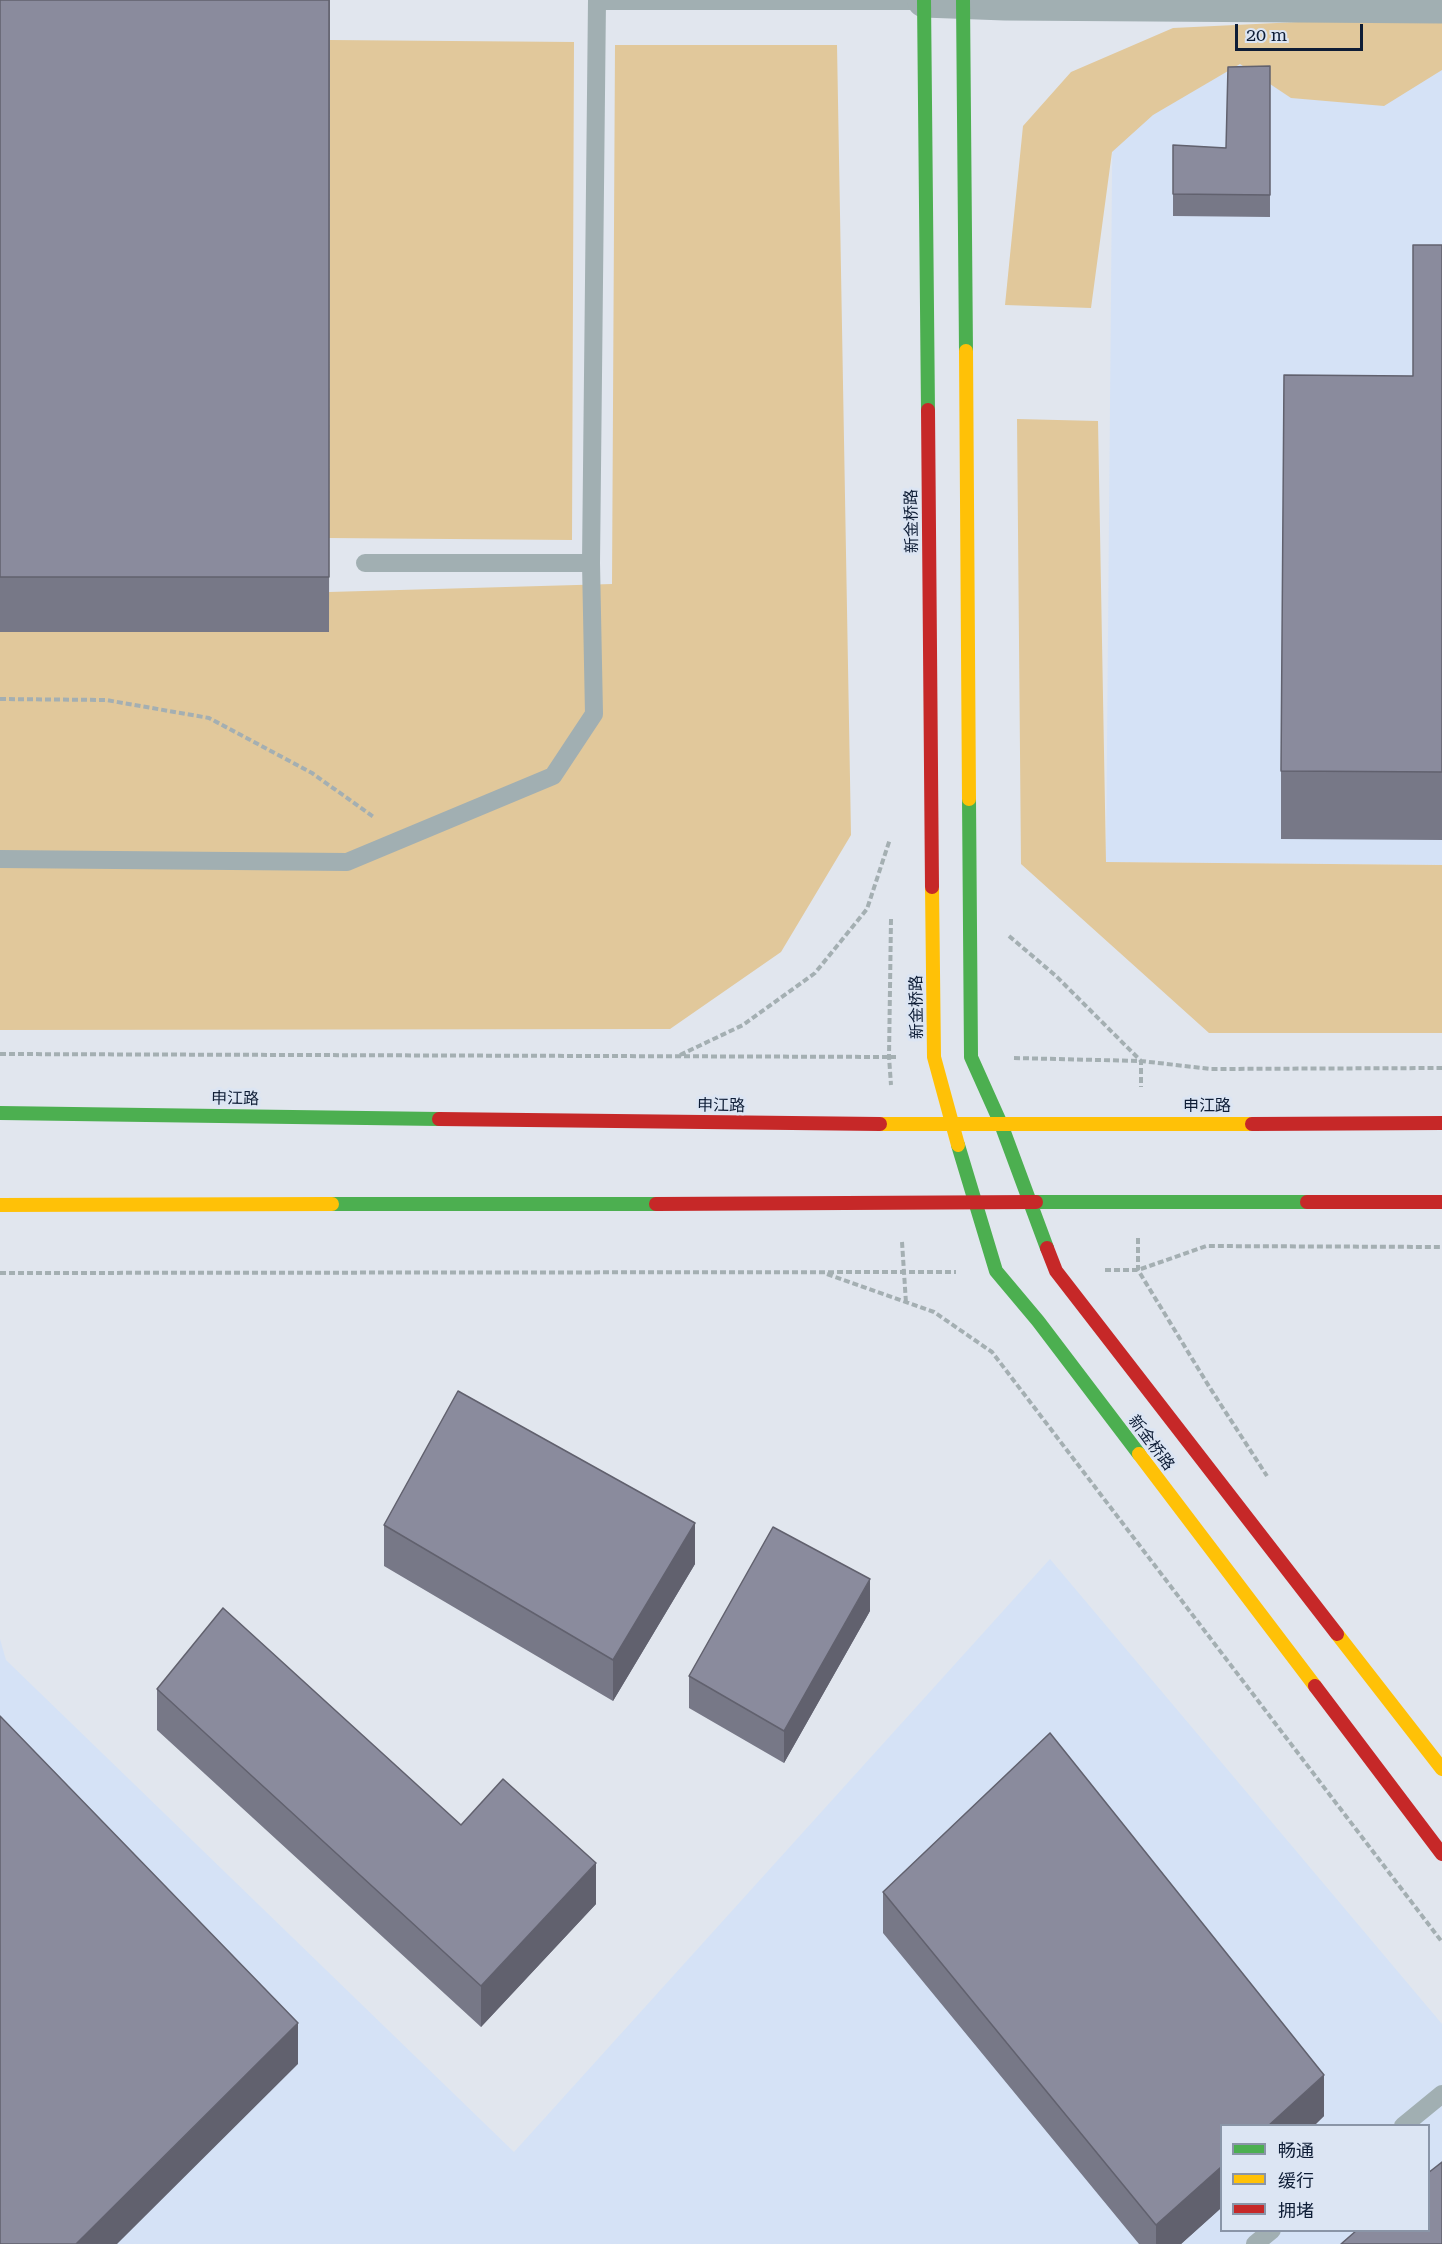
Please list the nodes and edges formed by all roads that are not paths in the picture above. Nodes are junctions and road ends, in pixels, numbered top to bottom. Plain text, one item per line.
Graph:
1 (597, 0) edge
2 (924, 1) edge
3 (963, 2) edge
4 (1442, 7) edge
5 (365, 563) dead end
6 (591, 563) junction
7 (0, 859) edge
8 (0, 1113) edge
9 (1442, 1123) edge
10 (1001, 1124) junction
11 (952, 1125) junction
12 (1029, 1202) junction
13 (1442, 1202) edge
14 (976, 1203) junction
15 (0, 1204) edge
16 (1442, 1768) edge
17 (1442, 1854) edge
18 (1442, 2094) edge
19 (1405, 2124) edge
20 (1270, 2232) edge
21 (1255, 2244) edge

1 - 2 lane
1 - 6 lane
2 - 3 street
2 - 11 street, 新金桥路
3 - 4 street
3 - 10 street, 新金桥路
5 - 6 lane
6 - 7 lane
8 - 11 street, 申江路
9 - 10 street, 申江路
10 - 11 street, 申江路
10 - 12 street, 新金桥路
11 - 14 street, 新金桥路
12 - 13 street
12 - 14 street
12 - 16 street, 新金桥路
14 - 15 street
14 - 17 street, 新金桥路
18 - 19 lane
20 - 21 lane

